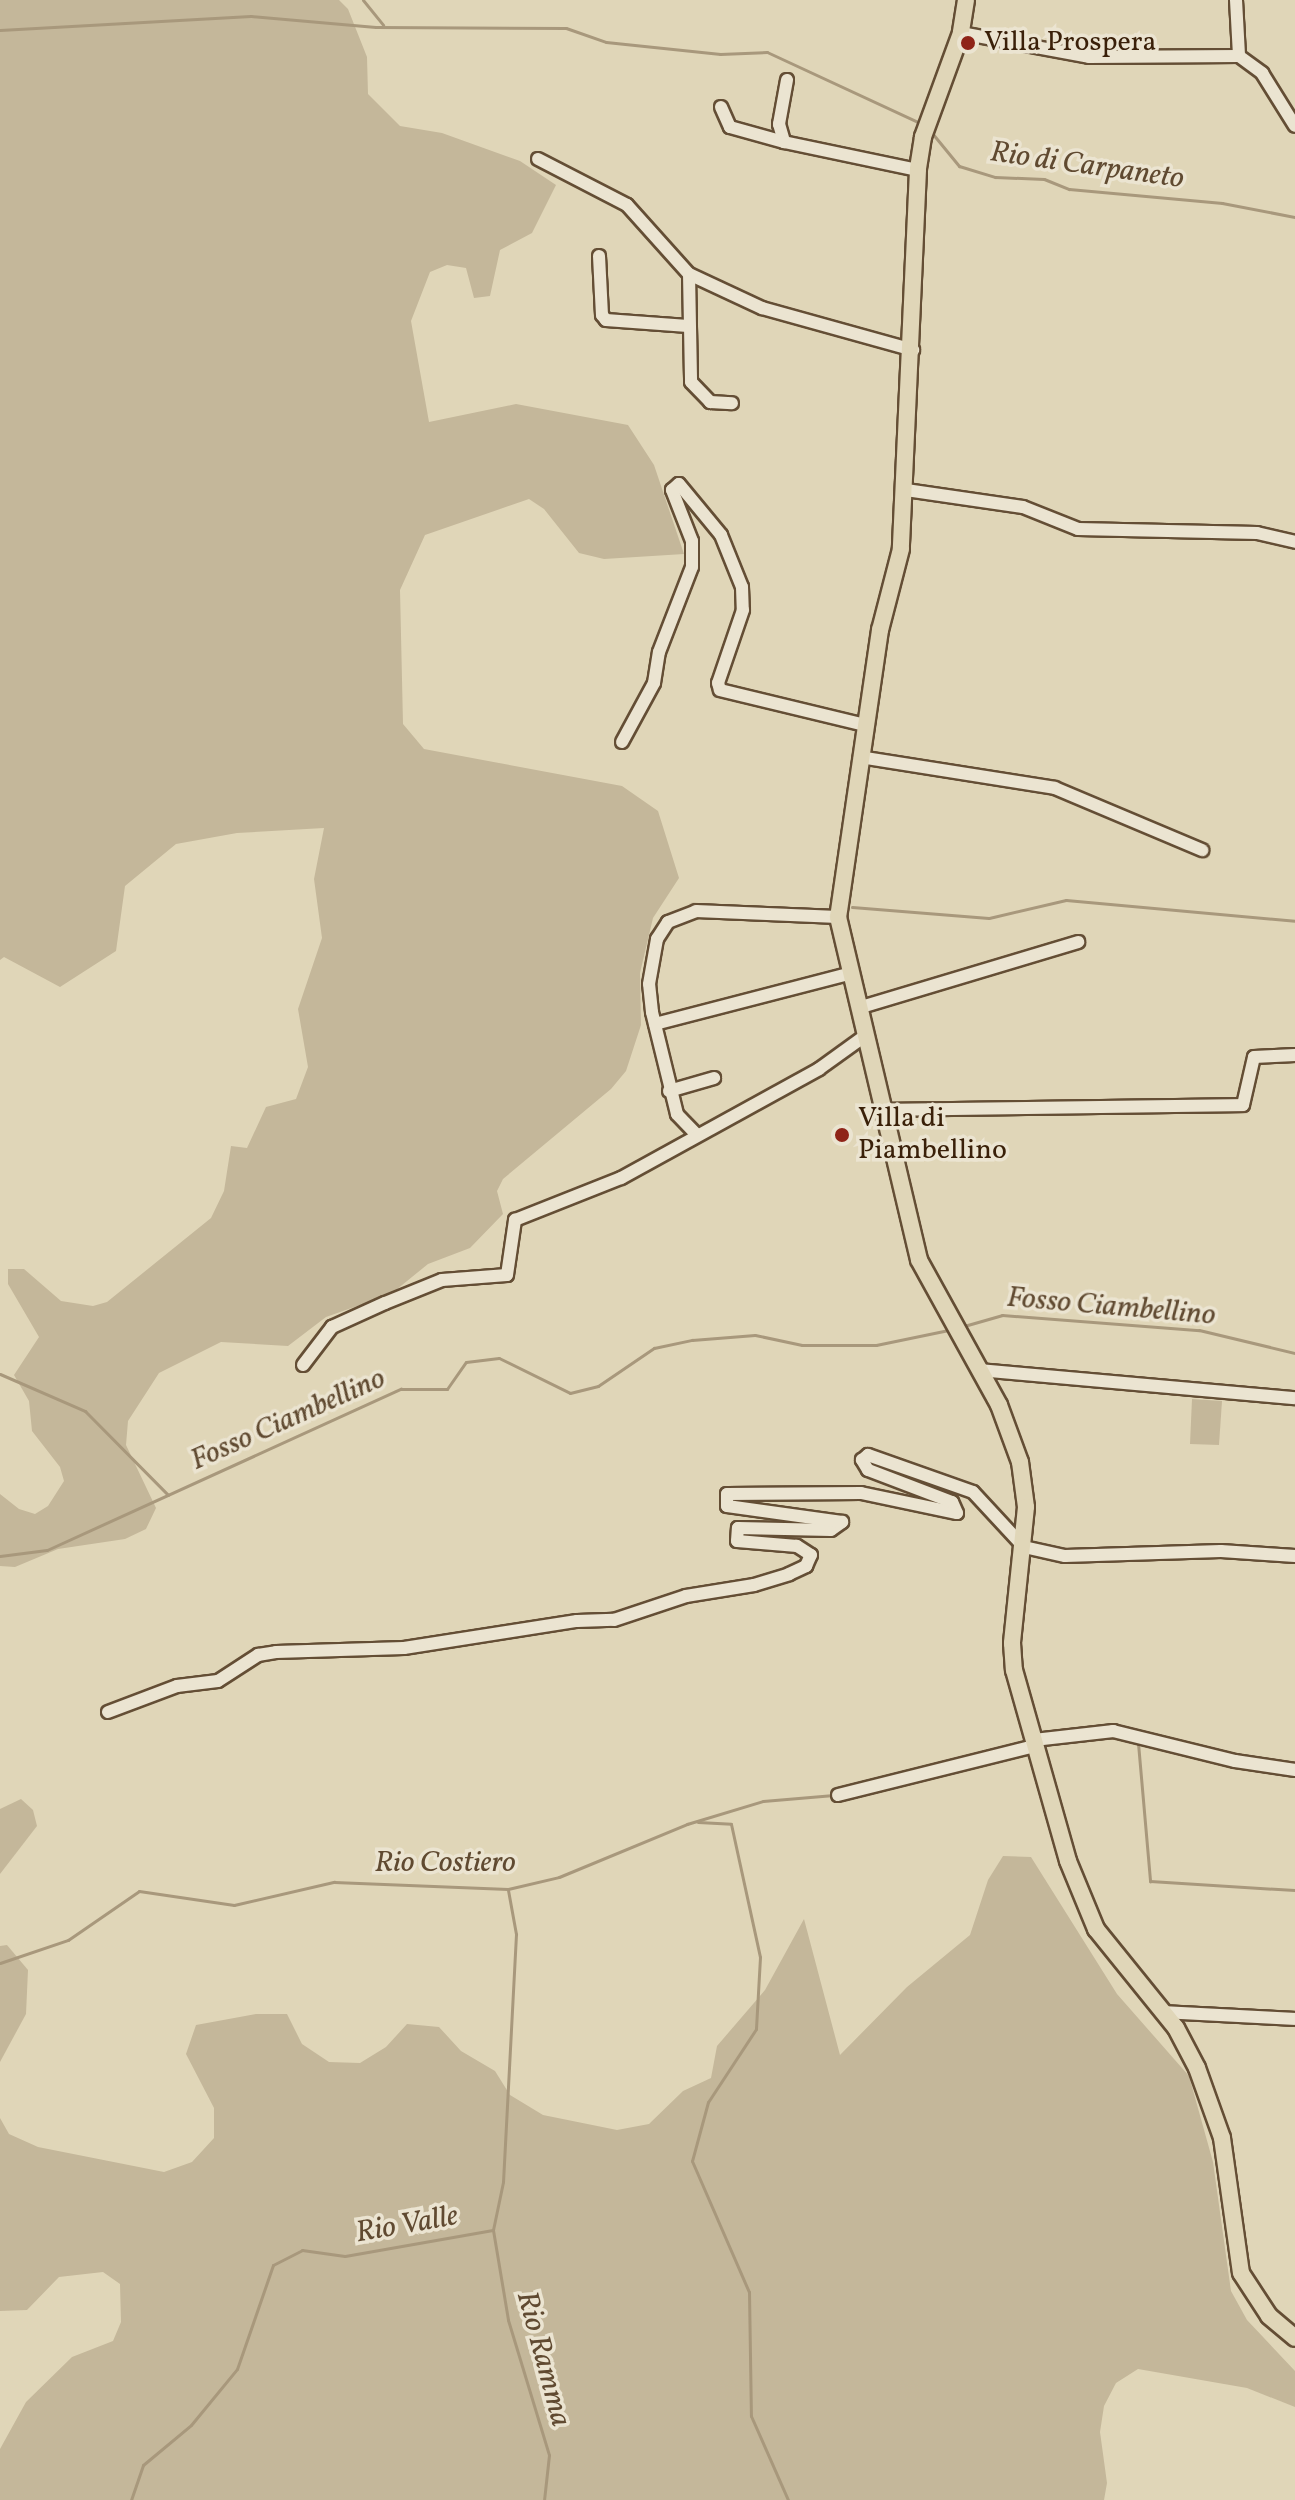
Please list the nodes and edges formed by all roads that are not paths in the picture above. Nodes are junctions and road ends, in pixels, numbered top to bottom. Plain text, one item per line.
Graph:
1 (966, 0) edge
2 (1236, 0) edge
3 (961, 33) junction
4 (1239, 56) junction
5 (787, 80) dead end
6 (721, 107) dead end
7 (1295, 126) edge
8 (784, 142) junction
9 (538, 159) dead end
10 (918, 170) junction
11 (599, 256) dead end
12 (689, 274) junction
13 (688, 326) junction
14 (913, 350) junction
15 (732, 403) dead end
16 (906, 490) junction
17 (1295, 542) edge
18 (865, 725) junction
19 (622, 742) dead end
20 (860, 757) junction
21 (1202, 850) dead end
22 (838, 917) junction
23 (1078, 942) dead end
24 (849, 974) junction
25 (858, 1008) junction
26 (655, 1024) junction
27 (865, 1036) junction
28 (1295, 1055) edge
29 (714, 1078) dead end
30 (669, 1091) junction
31 (884, 1110) junction
32 (697, 1135) junction
33 (303, 1365) dead end
34 (979, 1370) junction
35 (1295, 1398) edge
36 (1024, 1547) junction
37 (1295, 1556) edge
38 (108, 1712) dead end
39 (1034, 1743) junction
40 (1295, 1770) edge
41 (838, 1795) dead end
42 (1163, 2012) junction
43 (1295, 2019) edge
44 (1295, 2338) edge

1 - 3 main road
2 - 4 street
3 - 4 street
3 - 10 main road
4 - 7 street
5 - 8 street
6 - 8 street
8 - 10 street
9 - 12 street
10 - 14 main road
11 - 13 street
12 - 13 street
12 - 14 street
13 - 15 street
14 - 16 main road
16 - 17 street
16 - 18 main road
18 - 19 street
18 - 20 main road
20 - 21 street
20 - 22 main road
22 - 24 main road
22 - 26 street
23 - 25 street
24 - 25 main road
24 - 26 street
25 - 27 main road
26 - 30 street
27 - 31 main road
27 - 32 street
28 - 31 street
29 - 30 street
30 - 32 street
31 - 34 main road
32 - 33 street
34 - 35 street
34 - 36 main road
36 - 37 street
36 - 38 street
36 - 39 main road
39 - 40 street
39 - 41 street
39 - 42 main road
42 - 43 street
42 - 44 main road

